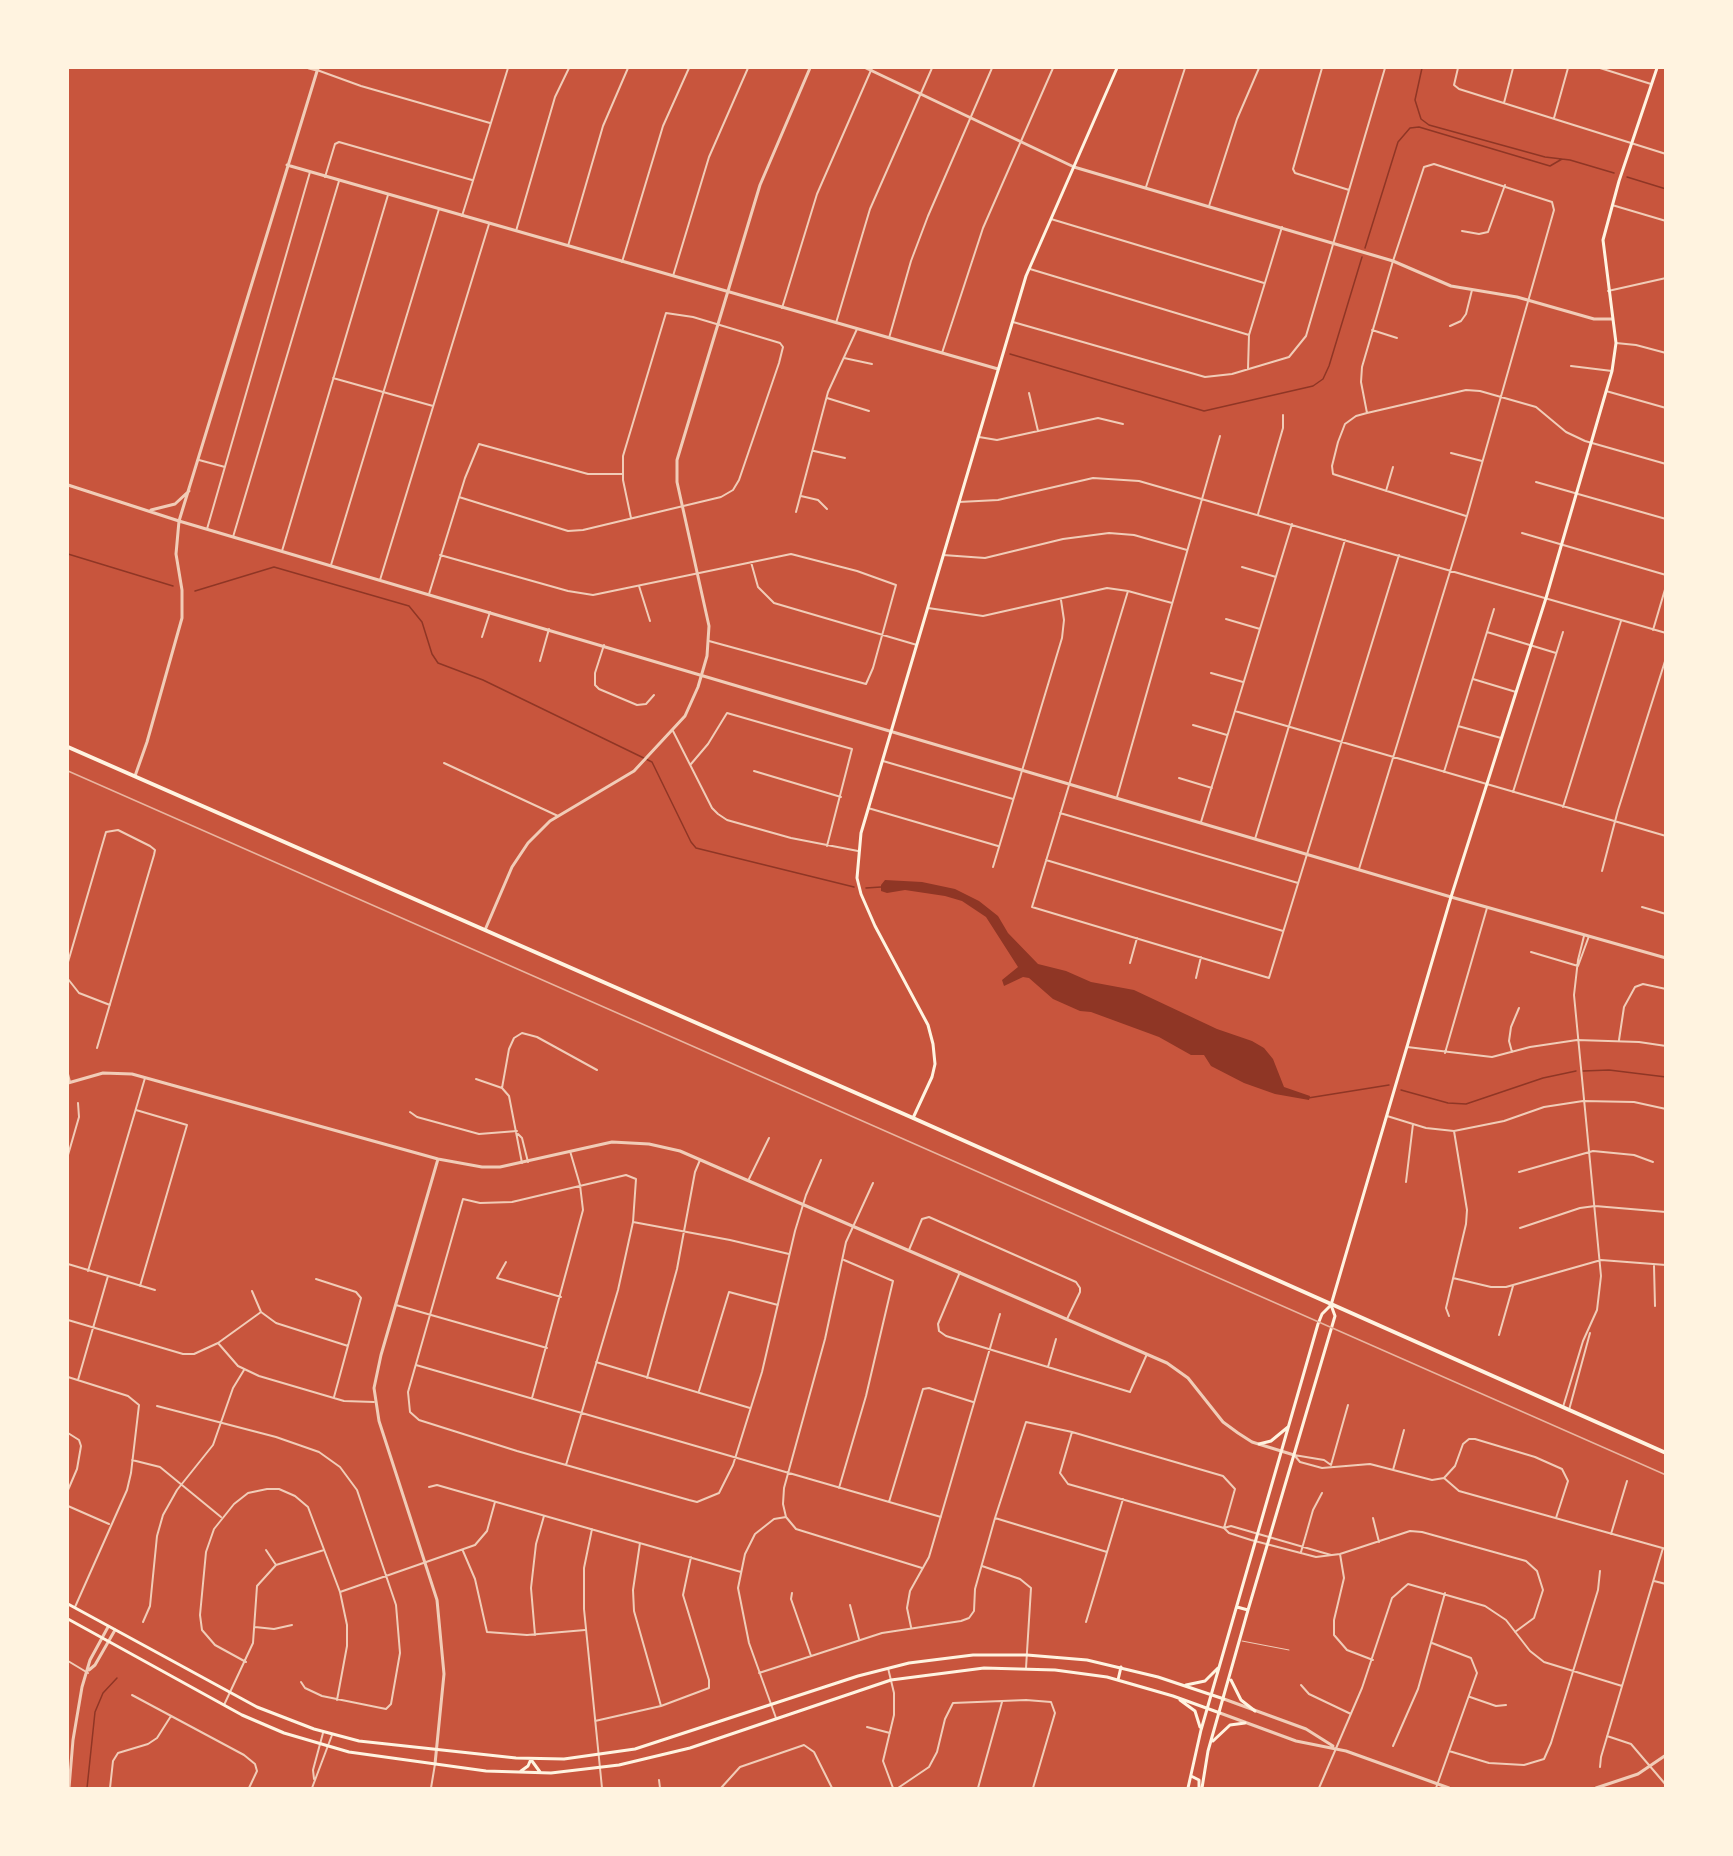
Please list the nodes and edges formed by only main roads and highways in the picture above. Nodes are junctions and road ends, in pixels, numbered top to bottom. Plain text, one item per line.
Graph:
1 (1117, 68) edge
2 (1656, 68) edge
3 (68, 747) edge
4 (913, 1118) junction
5 (1331, 1305) junction
6 (1289, 1426) junction
7 (1259, 1444) road end
8 (1665, 1453) edge
9 (68, 1604) edge
10 (1237, 1606) junction
11 (1248, 1610) junction
12 (68, 1619) edge
13 (1219, 1666) junction
14 (1121, 1667) junction
15 (1230, 1678) junction
16 (1118, 1680) junction
17 (1184, 1685) junction
18 (1211, 1695) junction
19 (1173, 1696) junction
20 (1224, 1699) junction
21 (1207, 1708) junction
22 (1255, 1711) road end
23 (1220, 1713) junction
24 (1245, 1723) road end
25 (1201, 1730) junction
26 (1210, 1745) junction
27 (531, 1759) junction
28 (519, 1772) junction
29 (540, 1773) junction
30 (1190, 1775) junction
31 (1188, 1788) edge
32 (1201, 1788) edge

1 - 4 main road
2 - 5 main road
3 - 4 main road
4 - 5 main road
5 - 6 main road
5 - 8 main road
5 - 11 main road
6 - 7 main road
6 - 10 main road
9 - 27 main road
10 - 11 main road
10 - 13 main road
11 - 15 main road
12 - 28 main road
13 - 17 main road
13 - 18 main road
14 - 16 main road
14 - 17 main road
14 - 27 main road
15 - 20 main road
15 - 22 main road
16 - 19 main road
16 - 29 main road
17 - 18 main road
18 - 20 main road
18 - 21 main road
19 - 21 main road
19 - 25 main road
20 - 23 main road
21 - 23 main road
21 - 25 main road
23 - 26 main road
24 - 26 main road
25 - 30 main road
26 - 32 main road
27 - 28 main road
27 - 29 main road
28 - 29 main road
30 - 31 main road
30 - 32 main road

